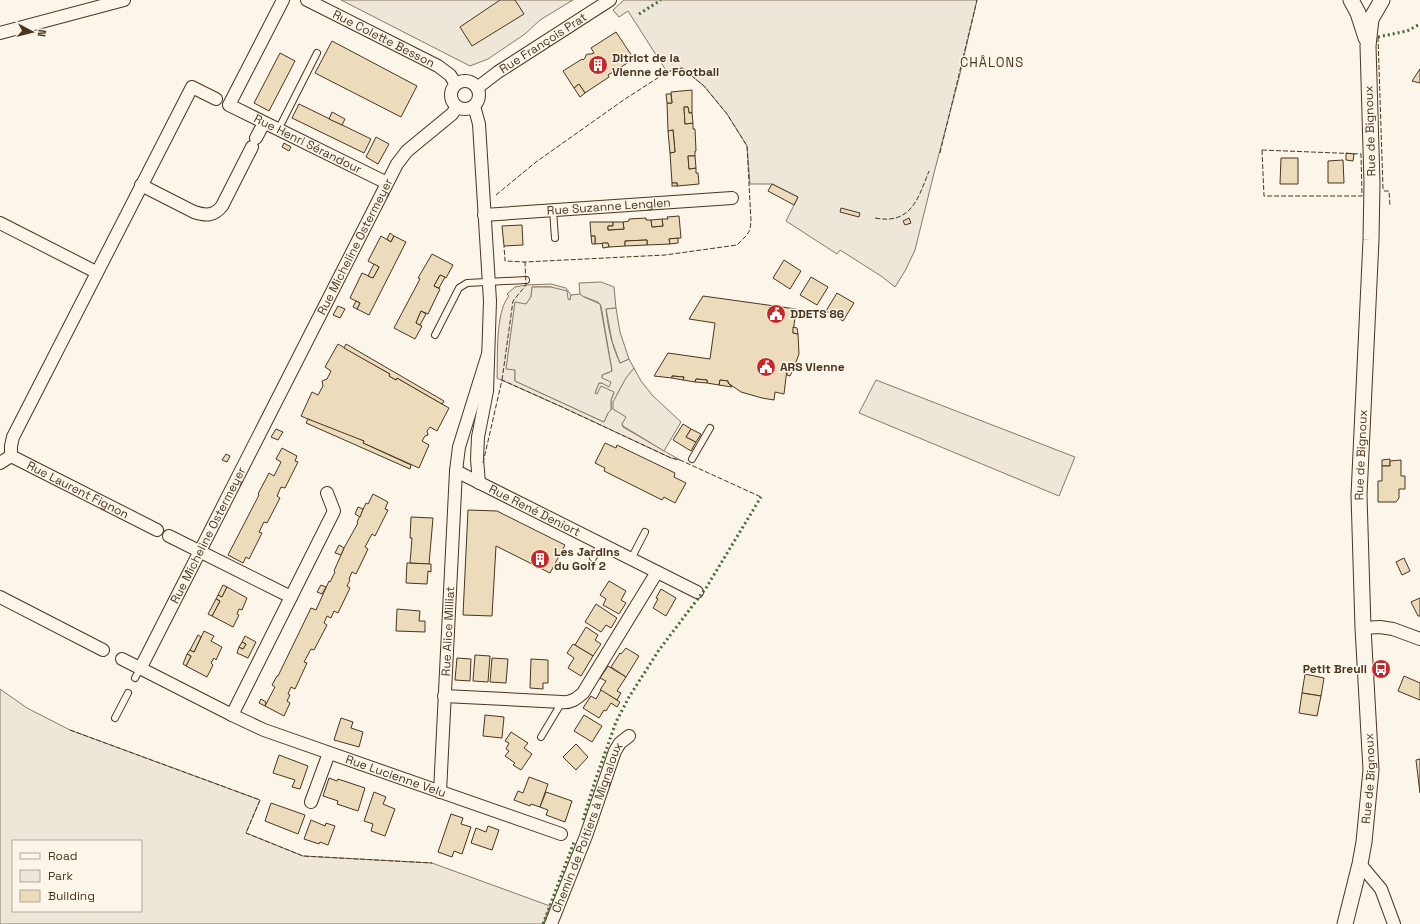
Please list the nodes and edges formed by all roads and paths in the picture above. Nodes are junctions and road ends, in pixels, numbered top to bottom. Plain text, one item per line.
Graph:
1 (124, 0) edge
2 (283, 0) edge
3 (307, 0) edge
4 (610, 0) edge
5 (1351, 0) edge
6 (1382, 0) edge
7 (0, 33) edge
8 (1368, 46) junction
9 (317, 53) dead end
10 (456, 84) junction
11 (477, 88) junction
12 (216, 99) dead end
13 (474, 106) junction
14 (457, 107) junction
15 (264, 123) junction
16 (278, 130) junction
17 (387, 183) junction
18 (141, 185) junction
19 (732, 198) dead end
20 (553, 210) junction
21 (484, 215) junction
22 (0, 223) edge
23 (555, 238) dead end
24 (96, 272) junction
25 (526, 280) dead end
26 (489, 282) junction
27 (435, 335) dead end
28 (488, 354) junction
29 (710, 428) dead end
30 (11, 456) junction
31 (692, 459) dead end
32 (0, 463) edge
33 (456, 471) junction
34 (479, 483) junction
35 (327, 493) dead end
36 (157, 530) dead end
37 (645, 532) dead end
38 (169, 536) dead end
39 (601, 544) junction
40 (199, 551) junction
41 (593, 558) dead end
42 (631, 559) junction
43 (657, 572) junction
44 (697, 592) dead end
45 (291, 597) junction
46 (0, 598) edge
47 (1363, 628) junction
48 (1420, 638) edge
49 (103, 650) dead end
50 (122, 660) dead end
51 (138, 673) junction
52 (128, 693) dead end
53 (444, 696) junction
54 (565, 702) junction
55 (232, 715) junction
56 (115, 718) dead end
57 (629, 736) dead end
58 (541, 737) dead end
59 (329, 753) junction
60 (440, 792) junction
61 (311, 802) dead end
62 (561, 834) dead end
63 (1360, 864) junction
64 (551, 924) edge
65 (1345, 924) edge
66 (1394, 924) edge

1 - 7 street
2 - 15 street, Rue Henri Sérandour
3 - 10 street, Rue Colette Besson
4 - 11 street, Rue François Prat
5 - 8 street, Rue de Bignoux
6 - 8 street, Rue de Bignoux
8 - 47 street, Rue de Bignoux
9 - 16 lane
10 - 11 street
10 - 14 street
11 - 13 street
12 - 18 street
13 - 14 street
13 - 21 street
14 - 17 street, Rue Micheline Ostermeyer
15 - 16 street, Rue Henri Sérandour
15 - 18 street
16 - 17 street, Rue Henri Sérandour
17 - 40 street, Rue Micheline Ostermeyer
18 - 24 street
19 - 20 street, Rue Suzanne Lenglen
20 - 21 street, Rue Suzanne Lenglen
20 - 23 lane
21 - 26 street
22 - 24 street
24 - 30 street
25 - 26 lane
26 - 27 lane
26 - 28 street
28 - 33 street
28 - 34 street
29 - 31 lane
30 - 32 street
30 - 36 street, Rue Laurent Fignon
33 - 34 street, Rue René Deniort
33 - 53 street, Rue Alice Milliat
34 - 39 street, Rue René Deniort
35 - 45 street
37 - 42 lane
38 - 40 street
39 - 41 lane
39 - 42 street, Rue René Deniort
40 - 45 street
40 - 51 street, Rue Micheline Ostermeyer
42 - 43 street, Rue René Deniort
43 - 44 street, Rue René Deniort
43 - 54 street
45 - 55 street
46 - 49 street
47 - 48 street
47 - 63 street, Rue de Bignoux
50 - 51 street
51 - 55 street
52 - 56 lane
53 - 54 street
53 - 60 street, Rue Alice Milliat
54 - 58 lane
55 - 59 street, Rue Lucienne Velu
57 - 64 street, Chemin de Poitiers à Mignaloux
59 - 60 street, Rue Lucienne Velu
59 - 61 street
60 - 62 street, Rue Lucienne Velu
63 - 65 street, Rue de Bignoux
63 - 66 street

